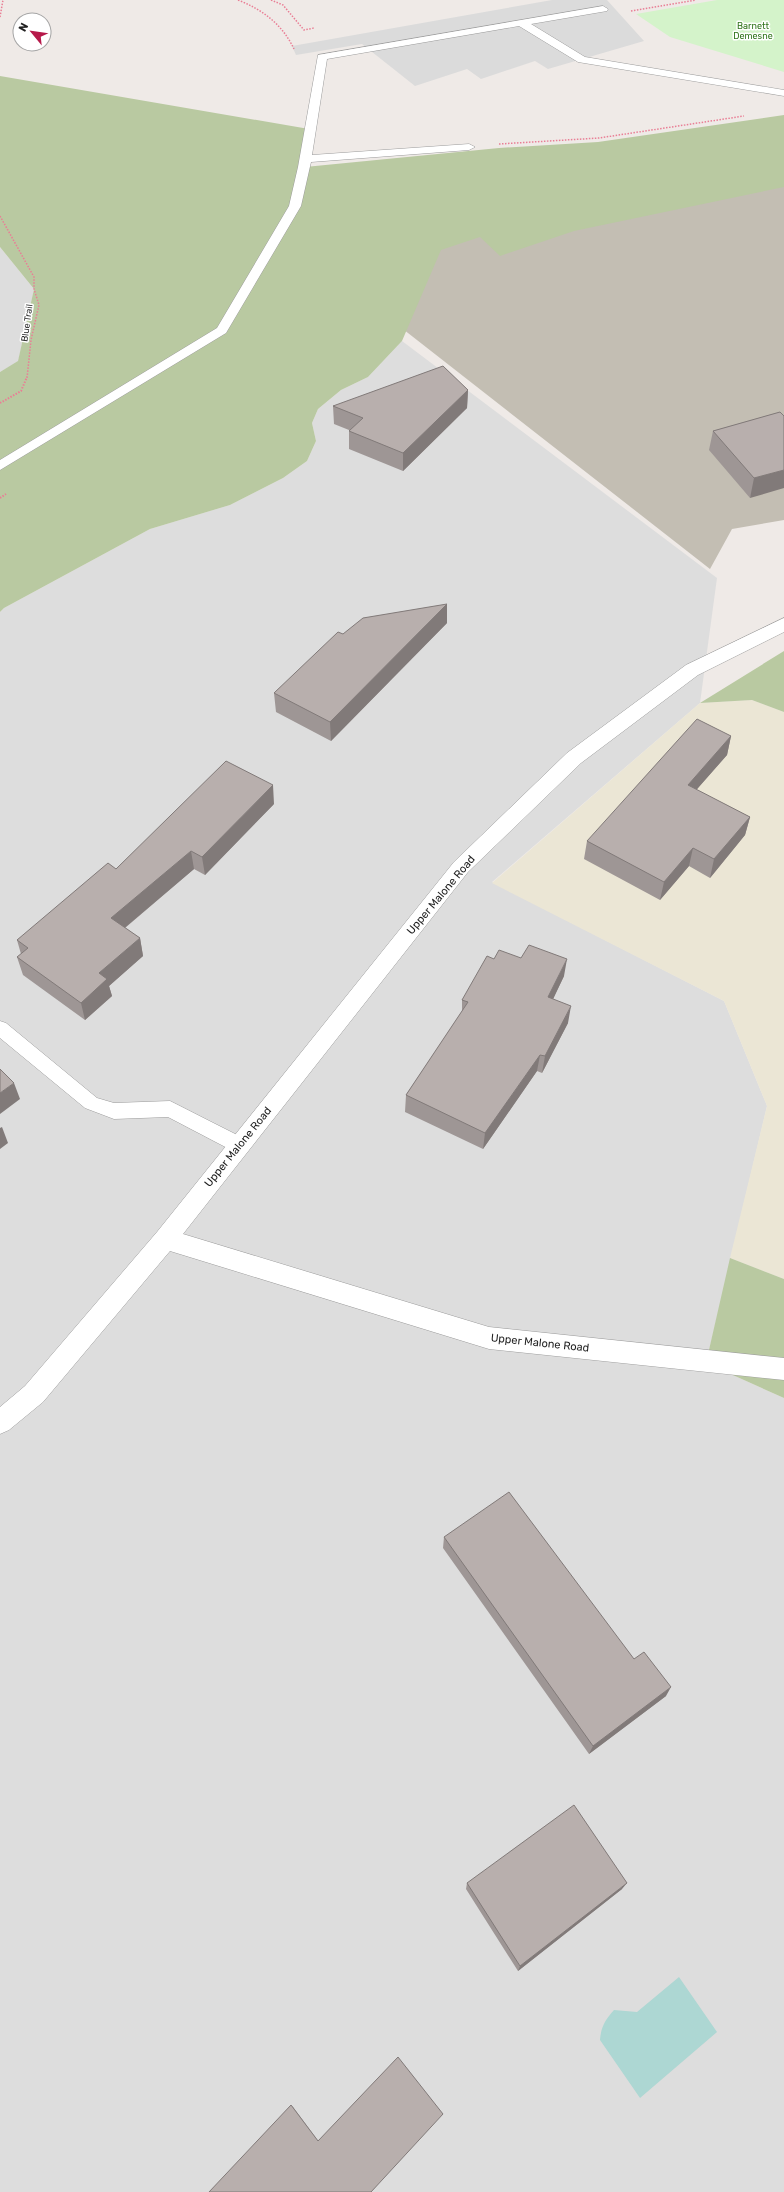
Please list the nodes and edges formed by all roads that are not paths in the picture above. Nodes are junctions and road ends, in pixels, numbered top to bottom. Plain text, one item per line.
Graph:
1 (603, 9) road end
2 (521, 23) junction
3 (784, 93) edge
4 (469, 147) road end
5 (305, 159) junction
6 (0, 466) edge
7 (784, 624) edge
8 (0, 1028) edge
9 (239, 1145) junction
10 (165, 1239) junction
11 (784, 1369) edge
12 (0, 1422) edge

1 - 2 lane
2 - 3 lane
2 - 5 lane
4 - 5 lane
5 - 6 lane
7 - 9 street, Upper Malone Road
8 - 9 lane
9 - 10 street, Upper Malone Road
10 - 11 street, Upper Malone Road
10 - 12 street, Upper Malone Road

